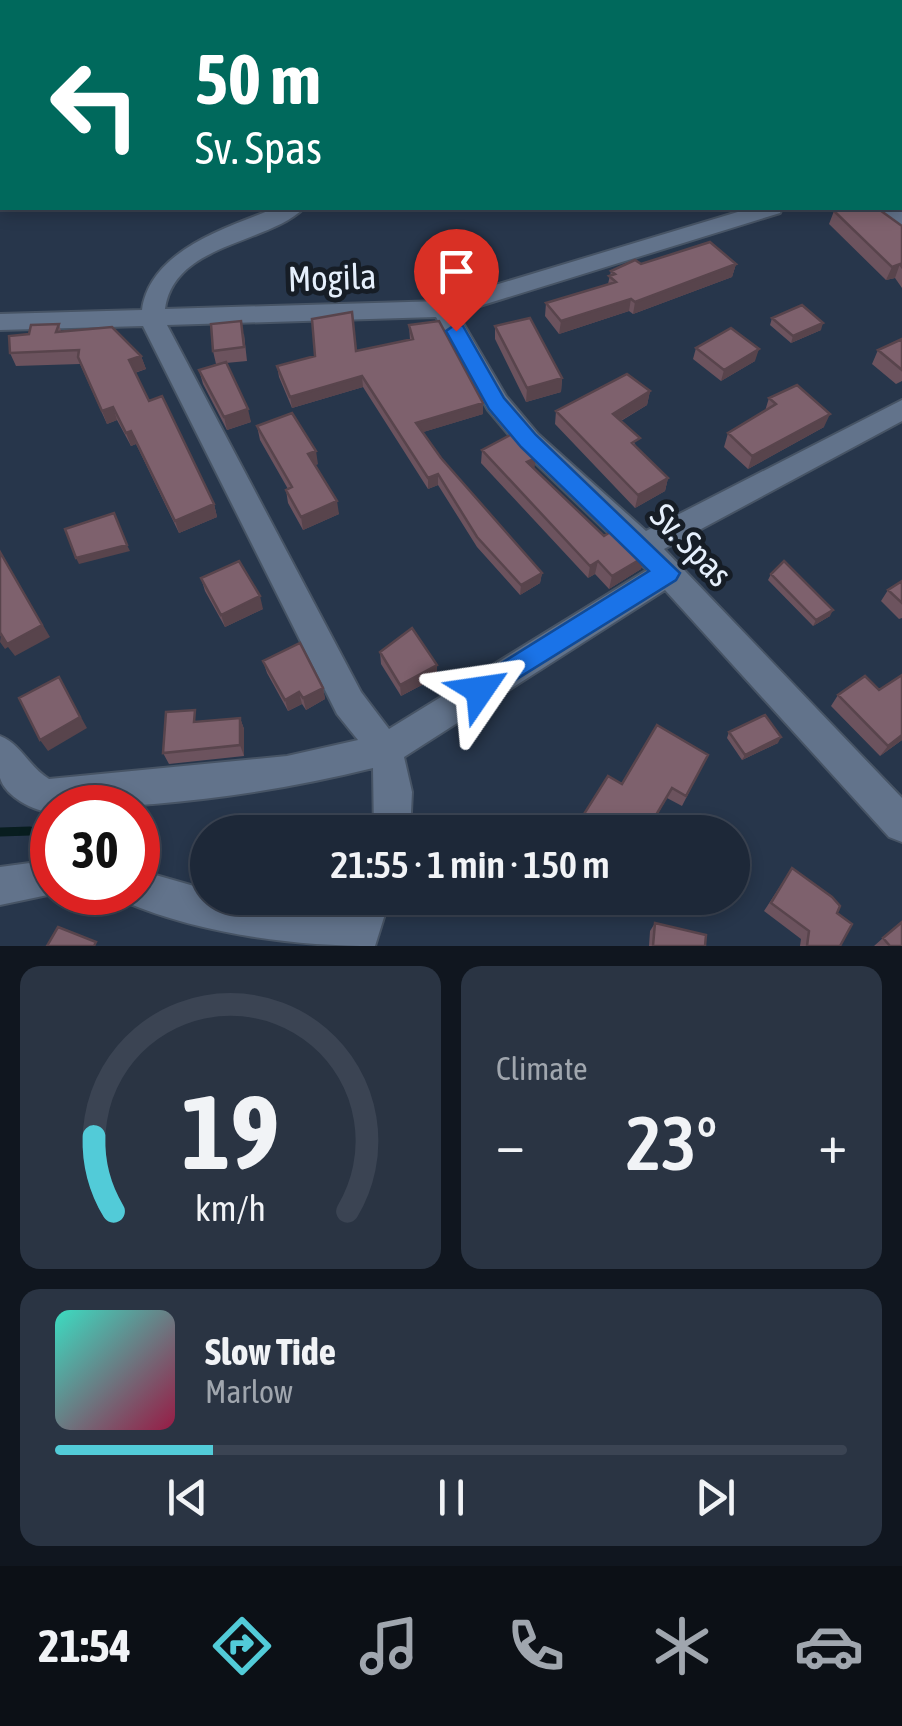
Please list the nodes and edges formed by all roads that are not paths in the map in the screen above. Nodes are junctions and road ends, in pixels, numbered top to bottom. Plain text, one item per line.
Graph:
1 (289, 210) edge
2 (765, 210) edge
3 (443, 309) junction
4 (152, 320) junction
5 (0, 322) edge
6 (902, 409) edge
7 (643, 546) junction
8 (667, 573) junction
9 (387, 749) junction
10 (0, 752) edge
11 (394, 815) edge
12 (902, 824) edge
13 (30, 881) edge
14 (0, 886) edge
15 (160, 896) edge
16 (363, 924) edge

1 - 4 street
2 - 3 street, Mogila
3 - 4 street, Mogila
3 - 7 street, Sv. Spas
4 - 5 street, Mogila
4 - 9 street
6 - 7 street
7 - 8 street, Sv. Spas
8 - 9 street
8 - 12 street, Sv. Spas
9 - 10 street
9 - 11 street
13 - 14 street
15 - 16 street

